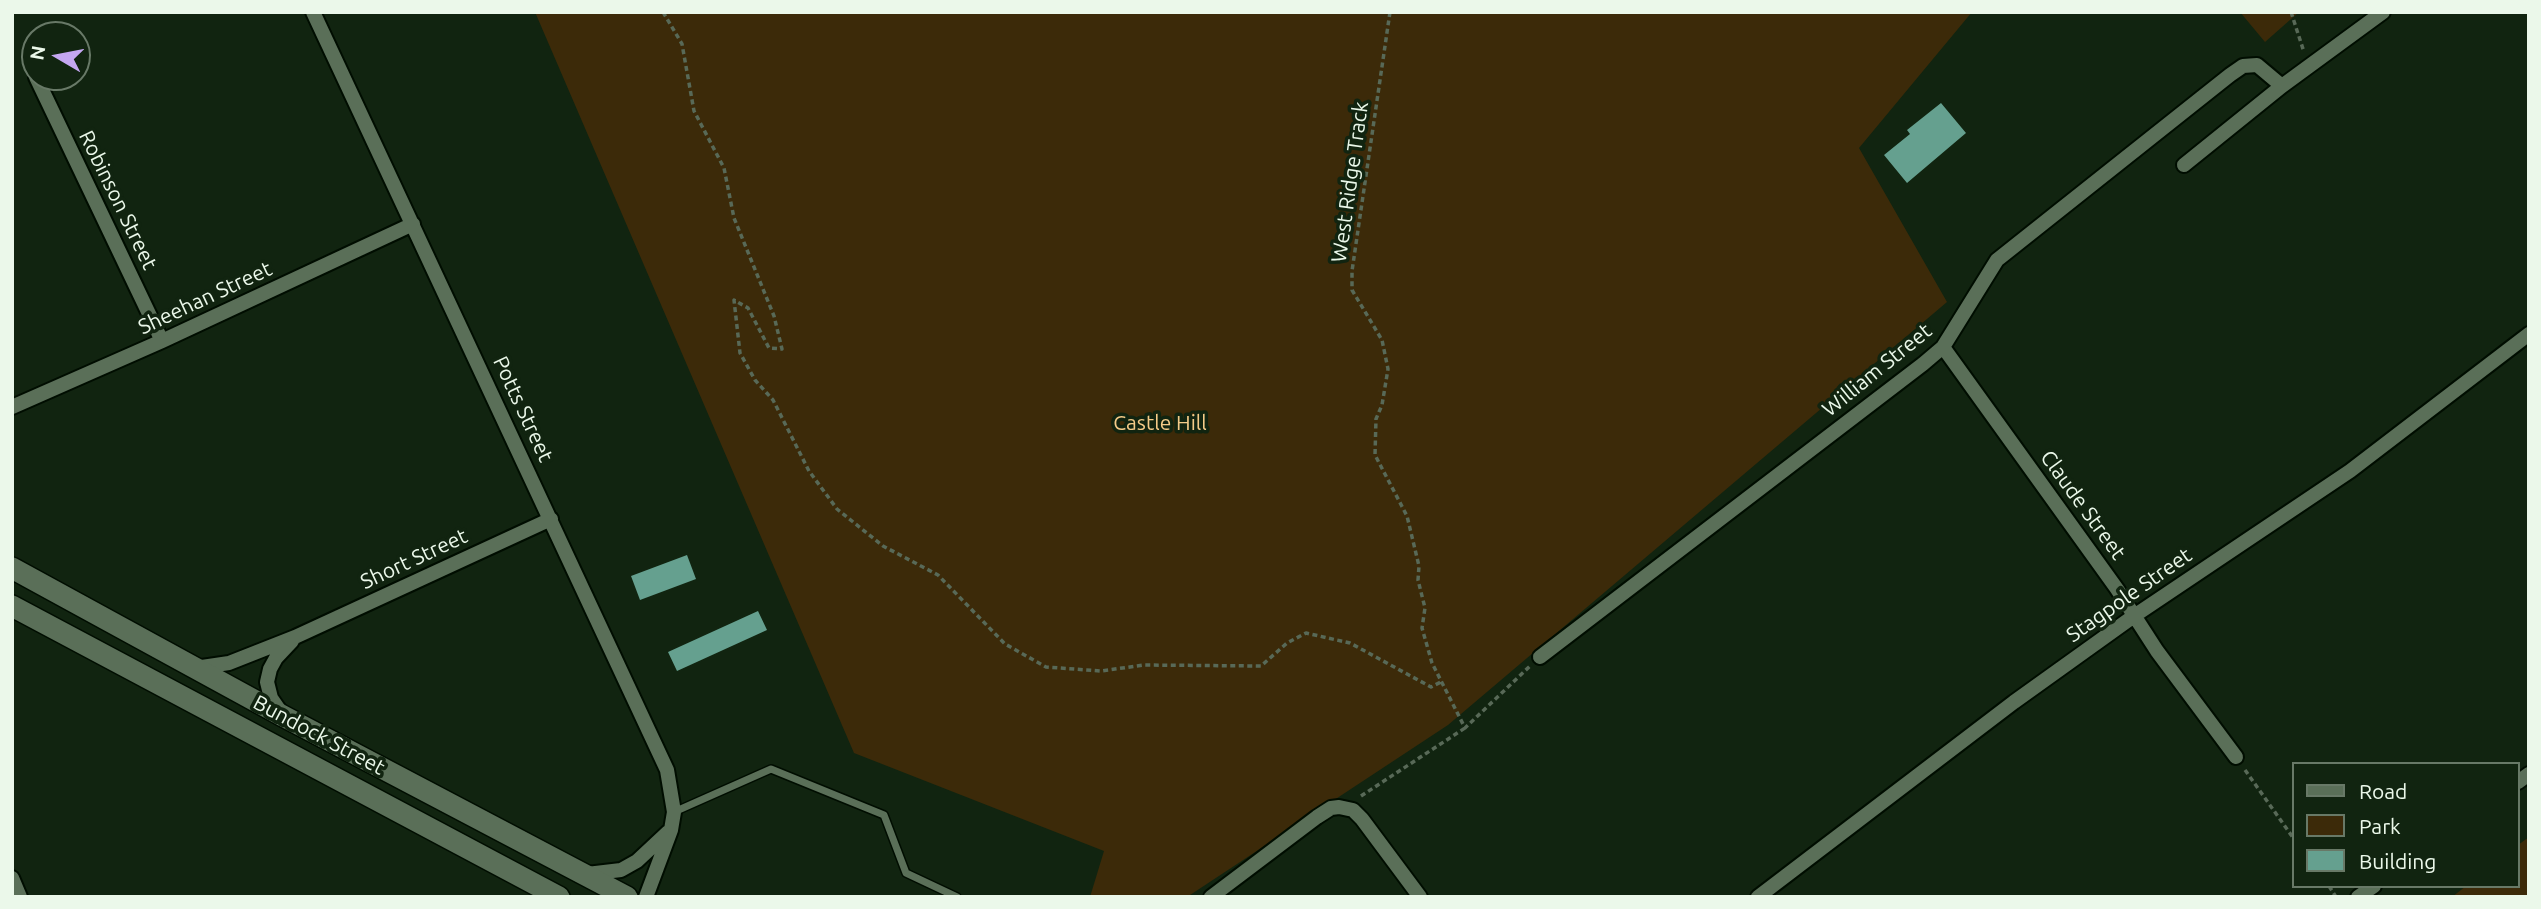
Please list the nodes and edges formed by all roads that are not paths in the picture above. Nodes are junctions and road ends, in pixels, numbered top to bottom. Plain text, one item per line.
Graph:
1 (313, 12) edge
2 (2383, 12) edge
3 (2282, 86) junction
4 (43, 91) edge
5 (2184, 165) dead end
6 (414, 224) junction
7 (2529, 334) edge
8 (162, 341) junction
9 (1943, 347) junction
10 (12, 407) edge
11 (551, 519) junction
12 (12, 568) edge
13 (15, 608) edge
14 (2134, 616) junction
15 (295, 638) junction
16 (1540, 657) road end
17 (194, 668) junction
18 (283, 716) junction
19 (2236, 757) road end
20 (674, 812) junction
21 (671, 830) junction
22 (582, 874) junction
23 (12, 878) edge
24 (20, 897) edge
25 (559, 897) edge
26 (628, 897) edge
27 (646, 897) edge
28 (957, 897) edge
29 (1211, 897) edge
30 (1420, 897) edge
31 (1758, 897) edge

1 - 6 street, Potts Street
2 - 3 street
3 - 5 street
3 - 9 street, William Street
4 - 8 street, Robinson Street
6 - 8 street, Sheehan Street
6 - 11 street, Potts Street
7 - 14 street, Stagpole Street
8 - 10 street, Sheehan Street
9 - 14 street, Claude Street
9 - 16 street, William Street
11 - 15 street, Short Street
11 - 20 street, Potts Street
12 - 17 main road, Bundock Street
13 - 25 main road, Bundock Street
14 - 19 street, Claude Street
14 - 31 street, Stagpole Street
15 - 17 street, Short Street
15 - 18 street, Short Street
17 - 18 main road, Bundock Street
18 - 22 main road, Bundock Street
20 - 21 street, Potts Street
20 - 28 lane
21 - 22 street
21 - 27 street, Potts Street
22 - 26 main road, Bundock Street
23 - 24 street
29 - 30 street

